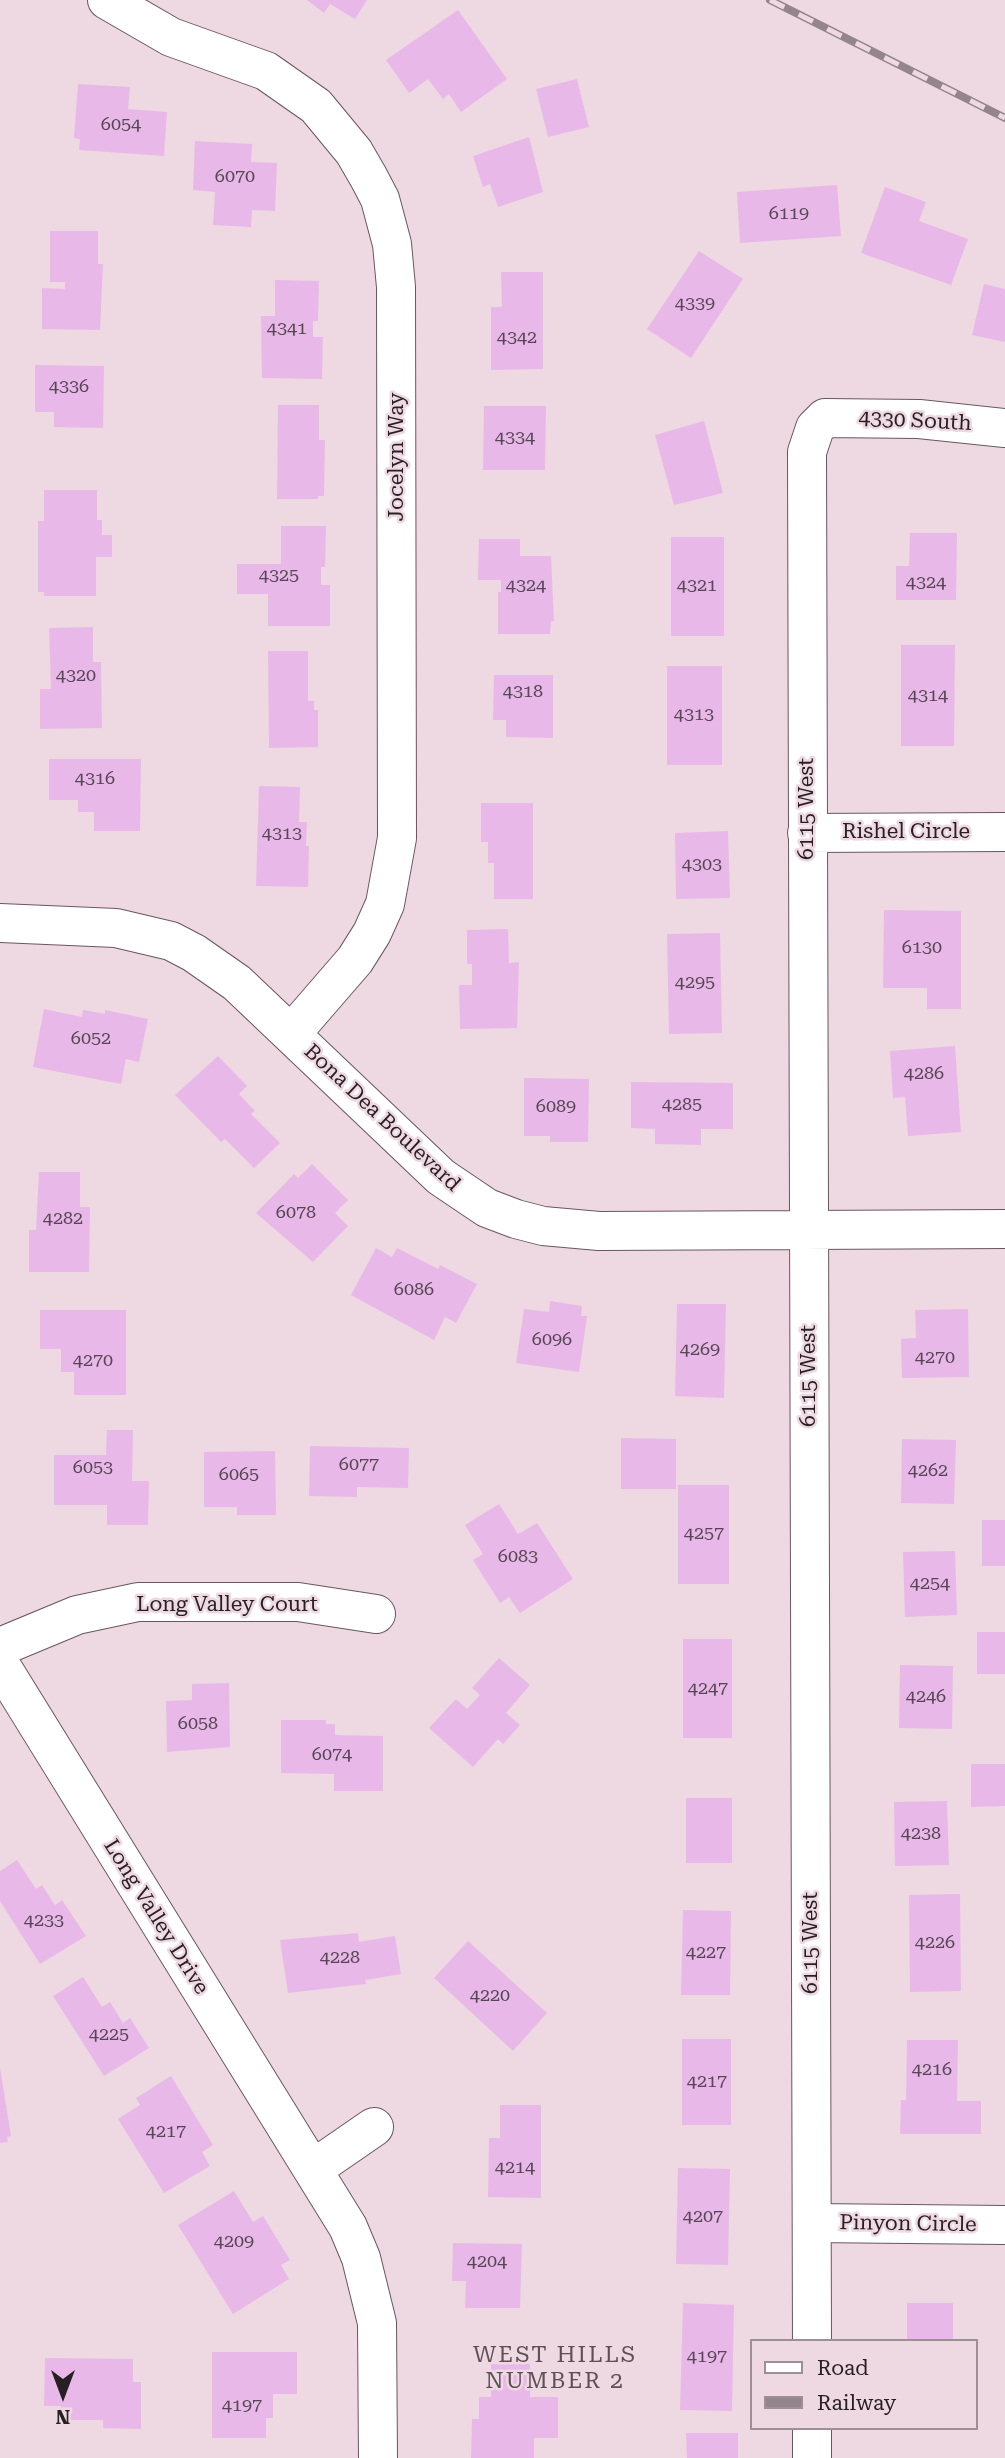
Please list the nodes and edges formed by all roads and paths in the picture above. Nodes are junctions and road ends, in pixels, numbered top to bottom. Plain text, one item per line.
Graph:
1 (107, 0) edge
2 (825, 418) joint
3 (1005, 428) edge
4 (1005, 832) edge
5 (807, 833) junction
6 (0, 923) edge
7 (290, 1034) junction
8 (1005, 1229) edge
9 (808, 1230) junction
10 (376, 1614) dead end
11 (0, 1647) edge
12 (0, 1664) edge
13 (374, 2127) dead end
14 (313, 2169) junction
15 (811, 2223) junction
16 (1005, 2225) edge
17 (812, 2339) edge
18 (812, 2430) edge
19 (378, 2458) edge
20 (812, 2458) edge

1 - 7 street, Jocelyn Way
2 - 3 street, 4330 South
2 - 5 street, 6115 West
4 - 5 street, Rishel Circle
5 - 9 street, 6115 West
6 - 7 street, Bona Dea Boulevard
7 - 9 street, Bona Dea Boulevard
8 - 9 street, Bona Dea Boulevard
9 - 15 street, 6115 West
10 - 11 street, Long Valley Court
12 - 14 street, Long Valley Drive
13 - 14 street
14 - 19 street, Long Valley Drive
15 - 16 street, Pinyon Circle
15 - 17 street, 6115 West
18 - 20 street

